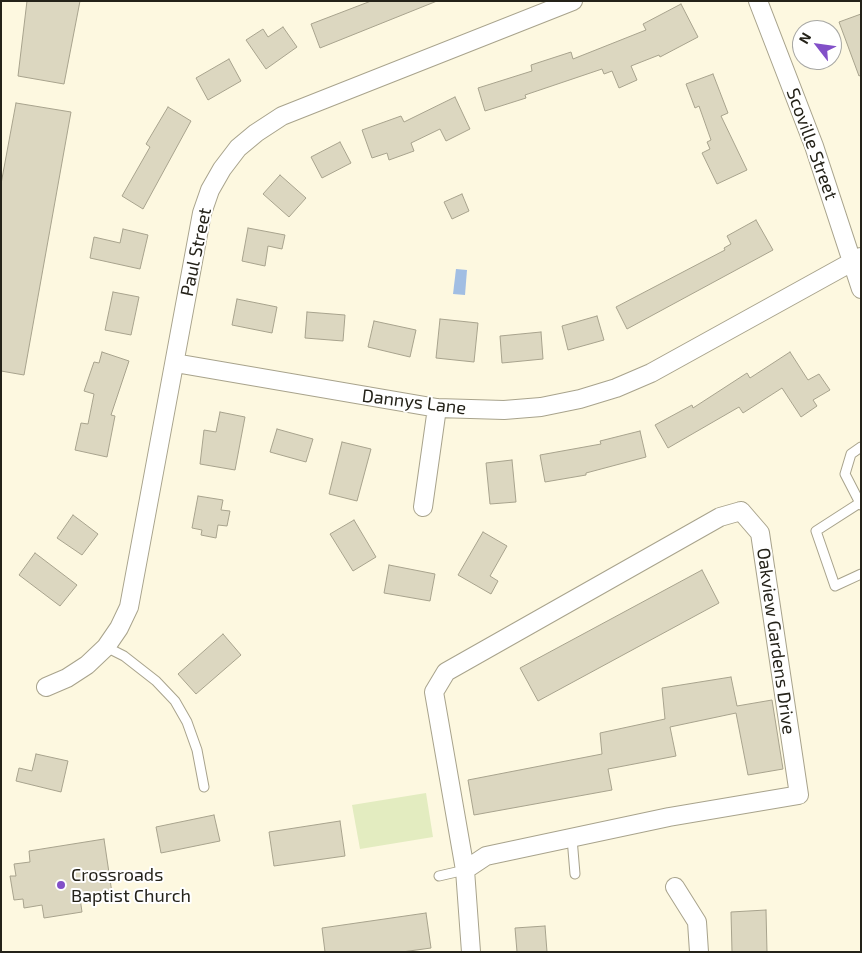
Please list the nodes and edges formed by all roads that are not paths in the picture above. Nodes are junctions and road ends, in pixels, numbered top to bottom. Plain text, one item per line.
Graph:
1 (573, 1) edge
2 (758, 1) edge
3 (857, 259) edge
4 (861, 289) edge
5 (175, 363) junction
6 (437, 408) junction
7 (861, 448) edge
8 (860, 504) edge
9 (423, 508) dead end
10 (861, 574) edge
11 (106, 647) junction
12 (46, 687) dead end
13 (204, 787) dead end
14 (572, 838) junction
15 (465, 870) junction
16 (575, 874) dead end
17 (439, 876) dead end
18 (675, 887) dead end
19 (471, 952) edge
20 (699, 952) edge

1 - 5 street, Paul Street
2 - 3 street, Scoville Street
3 - 4 street, Scoville Street
3 - 6 street, Dannys Lane
5 - 6 street, Dannys Lane
5 - 11 street, Paul Street
6 - 9 street
7 - 8 lane
8 - 10 lane
11 - 12 street, Paul Street
11 - 13 lane
14 - 15 street, Oakview Gardens Drive
14 - 15 street, Oakview Gardens Drive
14 - 16 lane
15 - 17 lane
15 - 19 street, Oakview Gardens Drive
18 - 20 street

